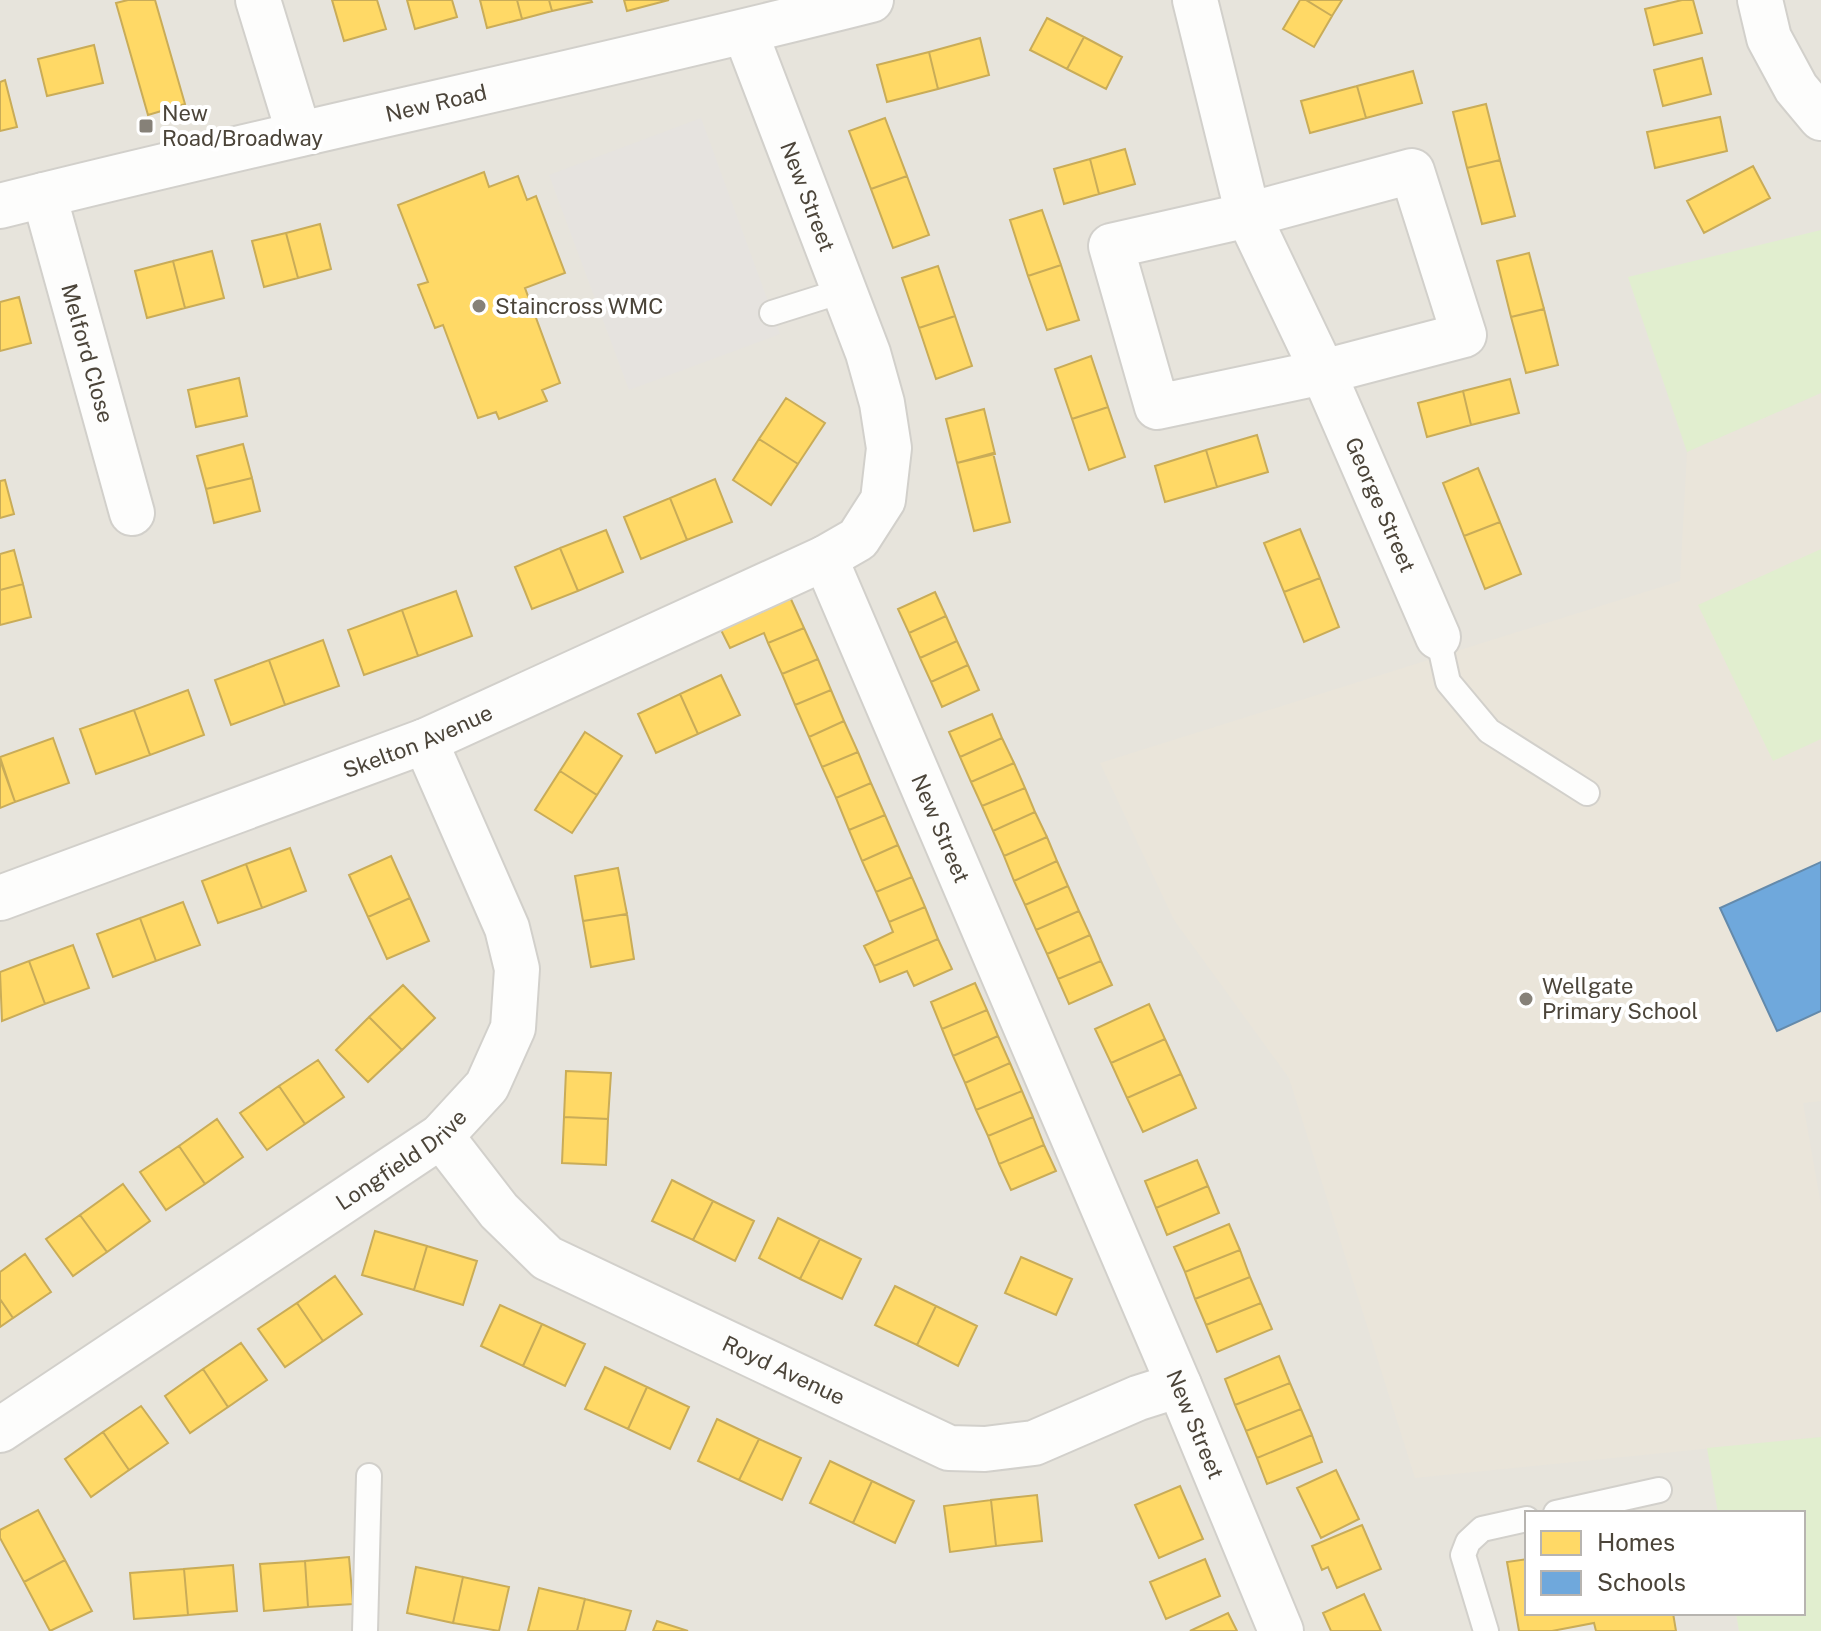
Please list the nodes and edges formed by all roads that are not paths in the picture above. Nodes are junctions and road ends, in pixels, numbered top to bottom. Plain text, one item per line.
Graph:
1 (258, 0) edge
2 (1195, 0) edge
3 (1760, 0) edge
4 (847, 3) edge
5 (745, 32) junction
6 (1821, 118) edge
7 (299, 134) junction
8 (44, 195) junction
9 (0, 206) edge
10 (1248, 215) junction
11 (845, 290) junction
12 (772, 313) dead end
13 (1323, 372) junction
14 (132, 513) dead end
15 (825, 558) junction
16 (1438, 637) joint
17 (425, 741) junction
18 (1587, 793) dead end
19 (0, 898) edge
20 (441, 1136) junction
21 (1179, 1385) junction
22 (0, 1430) edge
23 (369, 1476) dead end
24 (1659, 1490) dead end
25 (1565, 1511) edge
26 (1525, 1519) edge
27 (365, 1631) edge
28 (1281, 1631) edge
29 (1486, 1631) edge

1 - 7 street
2 - 10 street, George Street
3 - 6 street
4 - 5 street, New Road
5 - 7 street, New Road
5 - 11 street, New Street
7 - 8 street, New Road
8 - 9 street, New Road
8 - 14 street, Melford Close
10 - 13 street, George Street
10 - 13 street
10 - 13 street
11 - 12 lane
11 - 15 street, New Street
13 - 16 street, George Street
15 - 17 street, Skelton Avenue
15 - 21 street, New Street
16 - 18 lane
17 - 19 street, Skelton Avenue
17 - 20 street, Longfield Drive
20 - 21 street, Royd Avenue
20 - 22 street, Longfield Drive
21 - 28 street, New Street
23 - 27 lane
24 - 25 lane
26 - 29 lane

